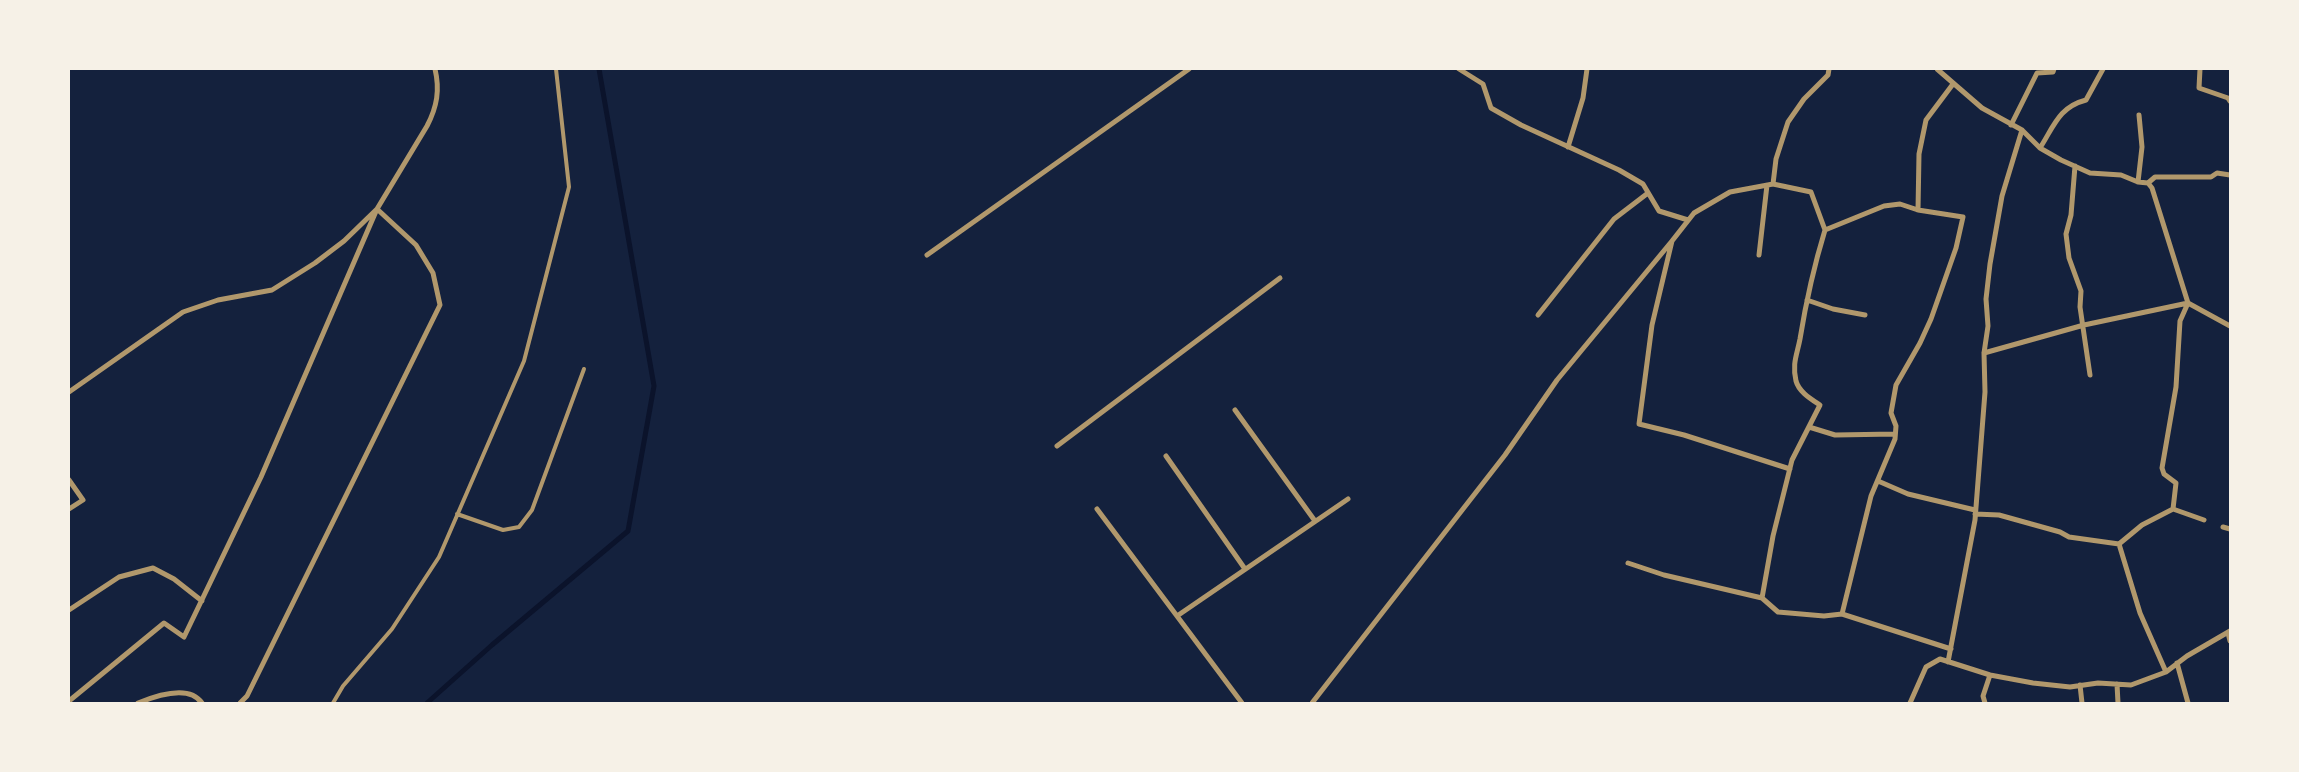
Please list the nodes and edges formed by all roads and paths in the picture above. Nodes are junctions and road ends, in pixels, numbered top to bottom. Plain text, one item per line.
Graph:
1 (435, 69) edge
2 (556, 69) edge
3 (1189, 69) edge
4 (1459, 69) edge
5 (1587, 69) edge
6 (1829, 69) edge
7 (1937, 69) edge
8 (2054, 69) edge
9 (2103, 69) edge
10 (2200, 69) edge
11 (1953, 84) junction
12 (2230, 101) edge
13 (2139, 115) dead end
14 (2011, 125) junction
15 (2022, 130) junction
16 (1568, 147) junction
17 (2040, 148) junction
18 (2075, 166) junction
19 (2230, 175) edge
20 (2138, 182) junction
21 (2148, 183) junction
22 (1770, 184) junction
23 (1648, 193) junction
24 (377, 209) junction
25 (1918, 210) junction
26 (1688, 220) junction
27 (1825, 230) junction
28 (1672, 241) junction
29 (927, 254) dead end
30 (1759, 255) dead end
31 (1280, 278) dead end
32 (1807, 300) junction
33 (2188, 303) junction
34 (1538, 315) dead end
35 (1865, 315) dead end
36 (2084, 325) junction
37 (2230, 326) edge
38 (1984, 353) junction
39 (584, 369) dead end
40 (2090, 375) dead end
41 (69, 392) edge
42 (1235, 410) dead end
43 (1809, 427) junction
44 (1895, 434) junction
45 (1057, 446) dead end
46 (1166, 456) dead end
47 (1790, 469) junction
48 (69, 480) edge
49 (1878, 481) junction
50 (1348, 498) dead end
51 (1097, 509) dead end
52 (2173, 509) junction
53 (69, 510) edge
54 (1975, 512) junction
55 (457, 514) junction
56 (2204, 520) dead end
57 (1315, 522) junction
58 (2223, 527) dead end
59 (2230, 529) edge
60 (2119, 544) junction
61 (1628, 563) dead end
62 (1245, 569) junction
63 (1762, 598) junction
64 (202, 601) junction
65 (69, 610) edge
66 (1842, 614) junction
67 (1177, 616) junction
68 (2229, 632) edge
69 (2230, 642) edge
70 (1951, 649) junction
71 (1948, 662) junction
72 (2178, 663) junction
73 (2166, 672) junction
74 (1990, 675) junction
75 (2117, 684) junction
76 (2080, 685) junction
77 (69, 701) edge
78 (138, 703) edge
79 (202, 703) edge
80 (240, 703) edge
81 (333, 703) edge
82 (1242, 703) edge
83 (1312, 703) edge
84 (1910, 703) edge
85 (1984, 703) edge
86 (2082, 703) edge
87 (2118, 703) edge
88 (2188, 703) edge

1 - 24 street
2 - 55 lane
3 - 29 street
4 - 16 street
5 - 16 street
6 - 22 street
7 - 11 street
8 - 14 street
9 - 17 street
10 - 12 street
11 - 14 street
11 - 25 street
13 - 20 street
14 - 15 street
15 - 17 street
15 - 38 street
16 - 23 street
17 - 18 street
18 - 20 street
18 - 36 street
19 - 21 street
20 - 21 street
21 - 33 street
22 - 26 street
22 - 27 street
22 - 30 street
23 - 26 street
23 - 34 street
24 - 41 street
24 - 64 street
24 - 80 street
25 - 27 street
25 - 44 street
26 - 28 street
27 - 32 street
28 - 47 street
28 - 83 street
31 - 45 street
32 - 35 street
32 - 43 street
33 - 36 street
33 - 37 street
33 - 52 street
36 - 38 street
36 - 40 street
38 - 54 street
39 - 55 lane
42 - 57 street
43 - 44 street
43 - 47 street
44 - 49 street
46 - 62 street
47 - 63 street
48 - 53 street
49 - 54 street
49 - 66 street
50 - 57 street
51 - 67 street
52 - 56 street
52 - 60 street
54 - 60 street
54 - 70 street
55 - 81 lane
57 - 62 street
58 - 59 street
60 - 73 street
61 - 63 street
62 - 67 street
63 - 66 street
64 - 65 street
64 - 77 street
66 - 70 street
67 - 82 street
68 - 69 street
68 - 72 street
70 - 71 street
71 - 74 street
71 - 84 street
72 - 73 street
72 - 88 street
73 - 75 street
74 - 76 street
74 - 85 street
75 - 76 street
75 - 87 street
76 - 86 street
78 - 79 street

